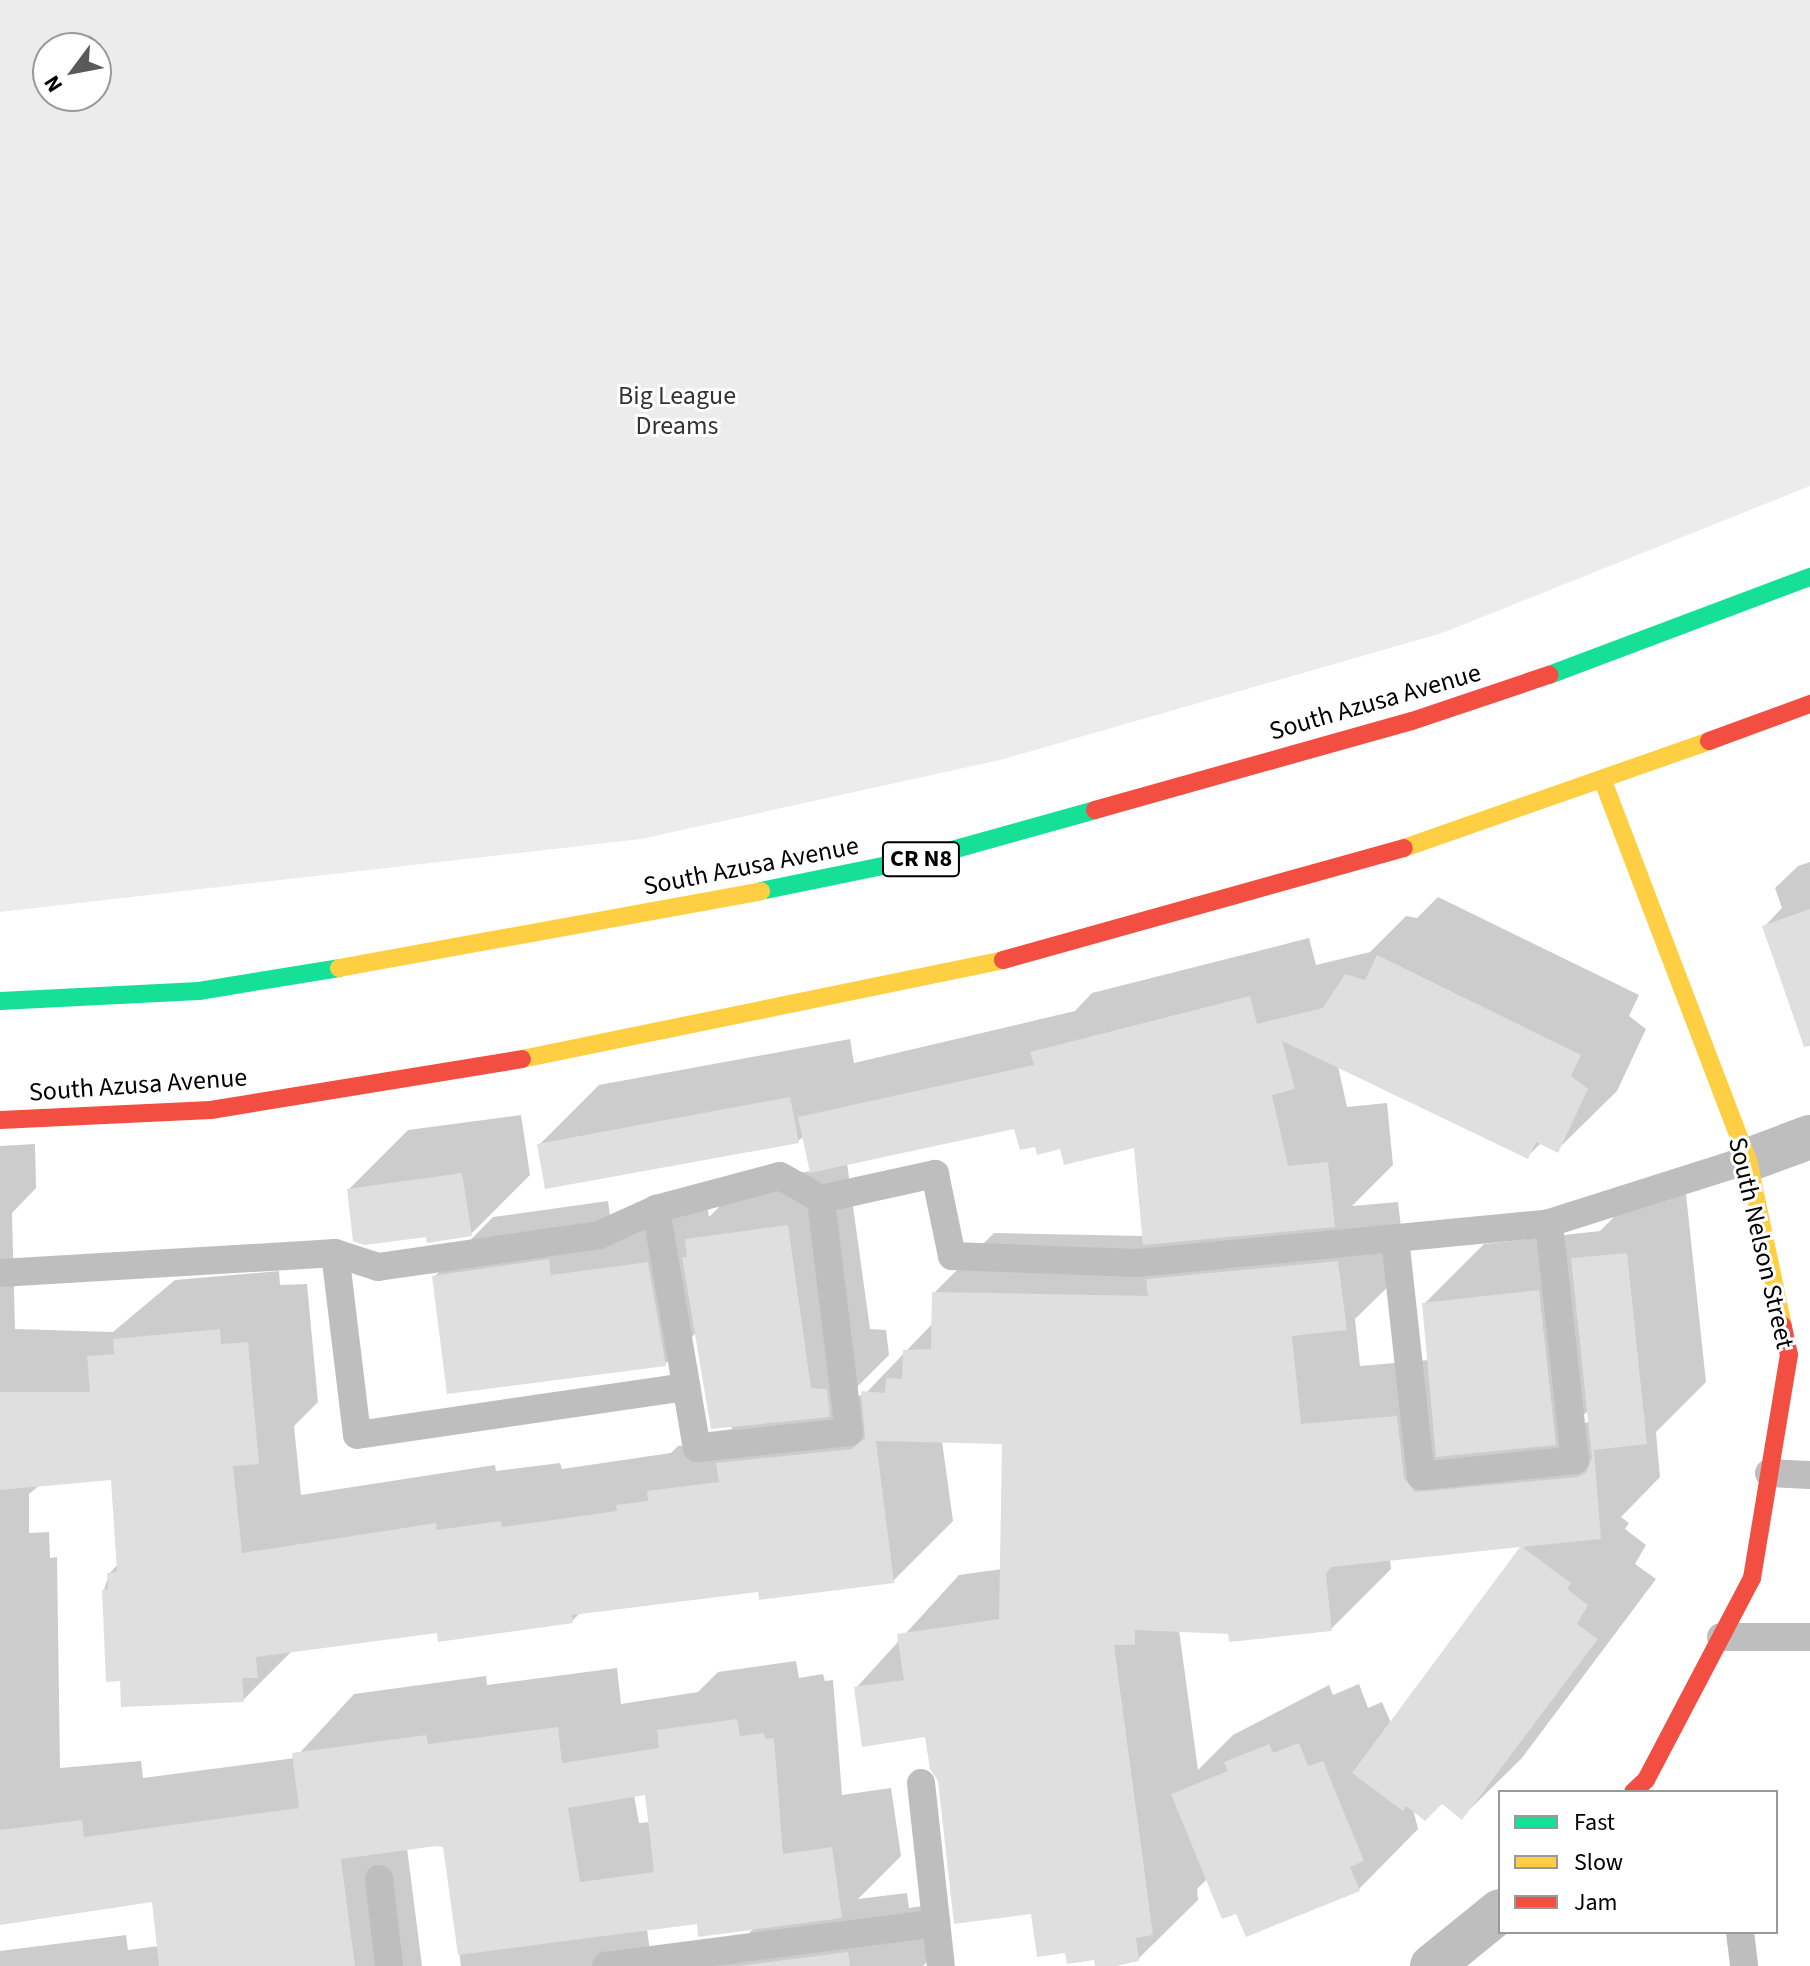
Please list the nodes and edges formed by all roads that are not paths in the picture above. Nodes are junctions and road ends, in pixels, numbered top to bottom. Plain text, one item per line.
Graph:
1 (1810, 577) edge
2 (1810, 704) edge
3 (1603, 781) junction
4 (0, 1001) edge
5 (0, 1120) edge
6 (1810, 1137) edge
7 (1748, 1160) junction
8 (821, 1199) junction
9 (656, 1209) junction
10 (1549, 1223) junction
11 (1395, 1238) junction
12 (335, 1253) junction
13 (0, 1273) edge
14 (687, 1387) junction
15 (1769, 1473) junction
16 (1810, 1475) edge
17 (1721, 1637) junction
18 (1810, 1637) edge
19 (921, 1783) dead end
20 (1645, 1788) edge
21 (379, 1879) dead end
22 (1498, 1913) edge
23 (936, 1923) junction
24 (1740, 1934) edge
25 (389, 1966) edge
26 (606, 1966) edge
27 (941, 1966) edge
28 (1432, 1966) edge
29 (1744, 1966) edge

1 - 4 main road, South Azusa Avenue / CR N8
2 - 3 main road, South Azusa Avenue
3 - 5 main road, South Azusa Avenue
3 - 7 main road, South Nelson Street
6 - 7 street
7 - 10 lane
7 - 15 main road, South Nelson Street
8 - 9 lane
8 - 11 lane
8 - 14 lane
9 - 12 lane
9 - 14 lane
10 - 11 lane
10 - 11 lane
12 - 13 lane
12 - 14 lane
15 - 16 lane
15 - 17 main road, South Nelson Street
17 - 18 lane
17 - 20 main road, South Nelson Street
19 - 23 lane
21 - 25 lane
22 - 28 street
23 - 26 lane
23 - 27 lane
24 - 29 lane

